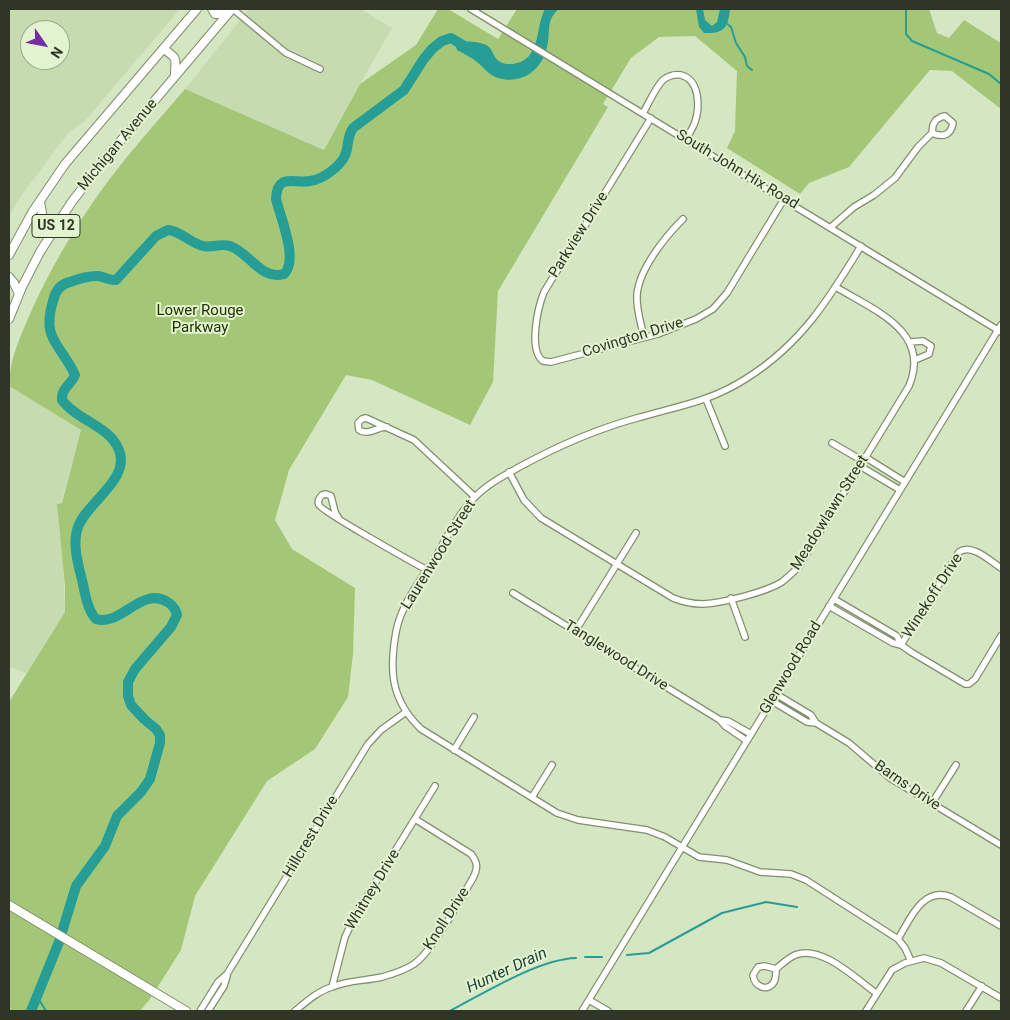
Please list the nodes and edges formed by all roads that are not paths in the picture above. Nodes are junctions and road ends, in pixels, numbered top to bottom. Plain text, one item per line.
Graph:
1 (197, 9) edge
2 (212, 9) edge
3 (471, 9) edge
4 (231, 10) edge
5 (164, 49) junction
6 (320, 69) dead end
7 (175, 76) junction
8 (643, 113) junction
9 (651, 118) junction
10 (932, 133) dead end
11 (686, 139) junction
12 (784, 199) junction
13 (40, 202) junction
14 (683, 219) dead end
15 (831, 227) junction
16 (53, 230) junction
17 (861, 246) junction
18 (9, 255) edge
19 (9, 277) edge
20 (836, 287) junction
21 (19, 294) junction
22 (9, 319) edge
23 (1000, 329) edge
24 (644, 337) junction
25 (910, 342) junction
26 (541, 360) joint
27 (915, 360) junction
28 (706, 399) junction
29 (387, 427) dead end
30 (832, 443) dead end
31 (725, 446) dead end
32 (863, 461) junction
33 (509, 472) junction
34 (905, 482) junction
35 (900, 490) junction
36 (475, 497) junction
37 (339, 519) junction
38 (636, 534) dead end
39 (616, 565) junction
40 (1001, 568) edge
41 (427, 570) junction
42 (513, 593) dead end
43 (732, 598) junction
44 (834, 599) junction
45 (829, 606) junction
46 (576, 630) junction
47 (1001, 636) edge
48 (745, 637) dead end
49 (901, 645) junction
50 (776, 694) junction
51 (772, 701) junction
52 (406, 712) junction
53 (474, 717) dead end
54 (720, 720) junction
55 (816, 723) junction
56 (751, 734) junction
57 (746, 741) junction
58 (454, 750) junction
59 (552, 765) dead end
60 (956, 765) dead end
61 (435, 786) dead end
62 (532, 798) junction
63 (932, 804) junction
64 (415, 819) junction
65 (1001, 845) edge
66 (682, 847) junction
67 (9, 904) edge
68 (1001, 926) edge
69 (898, 939) junction
70 (912, 961) junction
71 (776, 969) junction
72 (227, 974) junction
73 (982, 986) junction
74 (332, 987) junction
75 (876, 993) junction
76 (1001, 998) edge
77 (589, 1000) junction
78 (585, 1010) edge
79 (186, 1011) edge
80 (200, 1011) edge
81 (208, 1011) edge
82 (295, 1011) edge
83 (608, 1011) edge
84 (866, 1011) edge
85 (966, 1011) edge

1 - 5 main road, Michigan Avenue / US 12
2 - 4 main road
3 - 8 street, South John Hix Road
4 - 6 street
4 - 7 main road, Michigan Avenue / US 12
5 - 7 main road
5 - 13 main road, Michigan Avenue / US 12
7 - 16 main road, Michigan Avenue / US 12
8 - 9 street, South John Hix Road
8 - 11 street
9 - 11 street, South John Hix Road
9 - 26 street, Parkview Drive
10 - 15 street
11 - 12 street, South John Hix Road
12 - 15 street, South John Hix Road
12 - 24 street, Covington Drive
13 - 16 main road
13 - 18 main road, Michigan Avenue / US 12
14 - 24 street
15 - 17 street, South John Hix Road
16 - 21 main road, Michigan Avenue / US 12
17 - 20 street, Laurenwood Street
17 - 23 street, South John Hix Road
19 - 21 main road
20 - 25 street, Meadowlawn Street
20 - 28 street, Laurenwood Street
21 - 22 main road, Michigan Avenue / US 12
23 - 34 street, Glenwood Road
24 - 26 street, Covington Drive
25 - 27 street, Meadowlawn Street
25 - 27 street
27 - 32 street, Meadowlawn Street
28 - 31 street
28 - 33 street, Laurenwood Street
29 - 36 street
30 - 32 street
32 - 34 street
32 - 35 street
32 - 43 street, Meadowlawn Street
33 - 36 street, Laurenwood Street
33 - 39 street, Meadowlawn Street
34 - 35 street, Glenwood Road
35 - 44 street, Glenwood Road
36 - 41 street, Laurenwood Street
37 - 37 street
37 - 41 street
38 - 39 street
39 - 43 street, Meadowlawn Street
39 - 46 street
40 - 49 street, Winekoff Drive
41 - 52 street, Laurenwood Street
42 - 46 street, Tanglewood Drive
43 - 48 street
44 - 45 street, Glenwood Road
44 - 49 street
45 - 49 street
45 - 50 street, Glenwood Road
46 - 54 street, Tanglewood Drive
47 - 49 street
50 - 51 street, Glenwood Road
50 - 55 street, Barns Drive
51 - 55 street, Barns Drive
51 - 56 street, Glenwood Road
52 - 58 street, Laurenwood Street
52 - 72 street, Hillcrest Drive
53 - 58 street
54 - 56 street, Tanglewood Drive
54 - 57 street, Tanglewood Drive
55 - 63 street, Barns Drive
56 - 57 street, Glenwood Road
57 - 66 street, Glenwood Road
58 - 62 street, Laurenwood Street
59 - 62 street
60 - 63 street
61 - 64 street, Whitney Drive
62 - 66 street, Laurenwood Street
63 - 65 street, Barns Drive
64 - 74 street, Whitney Drive
64 - 74 street, Knoll Drive
66 - 69 street, Laurenwood Street
66 - 77 street, Glenwood Road
67 - 79 main road
68 - 69 street
69 - 70 street
70 - 73 street
70 - 75 street
71 - 71 street
71 - 75 street
72 - 80 street, Hillcrest Drive
72 - 81 street, Hillcrest Drive
73 - 76 street
73 - 85 street
74 - 82 street
75 - 84 street
77 - 78 street, Glenwood Road
77 - 83 street

